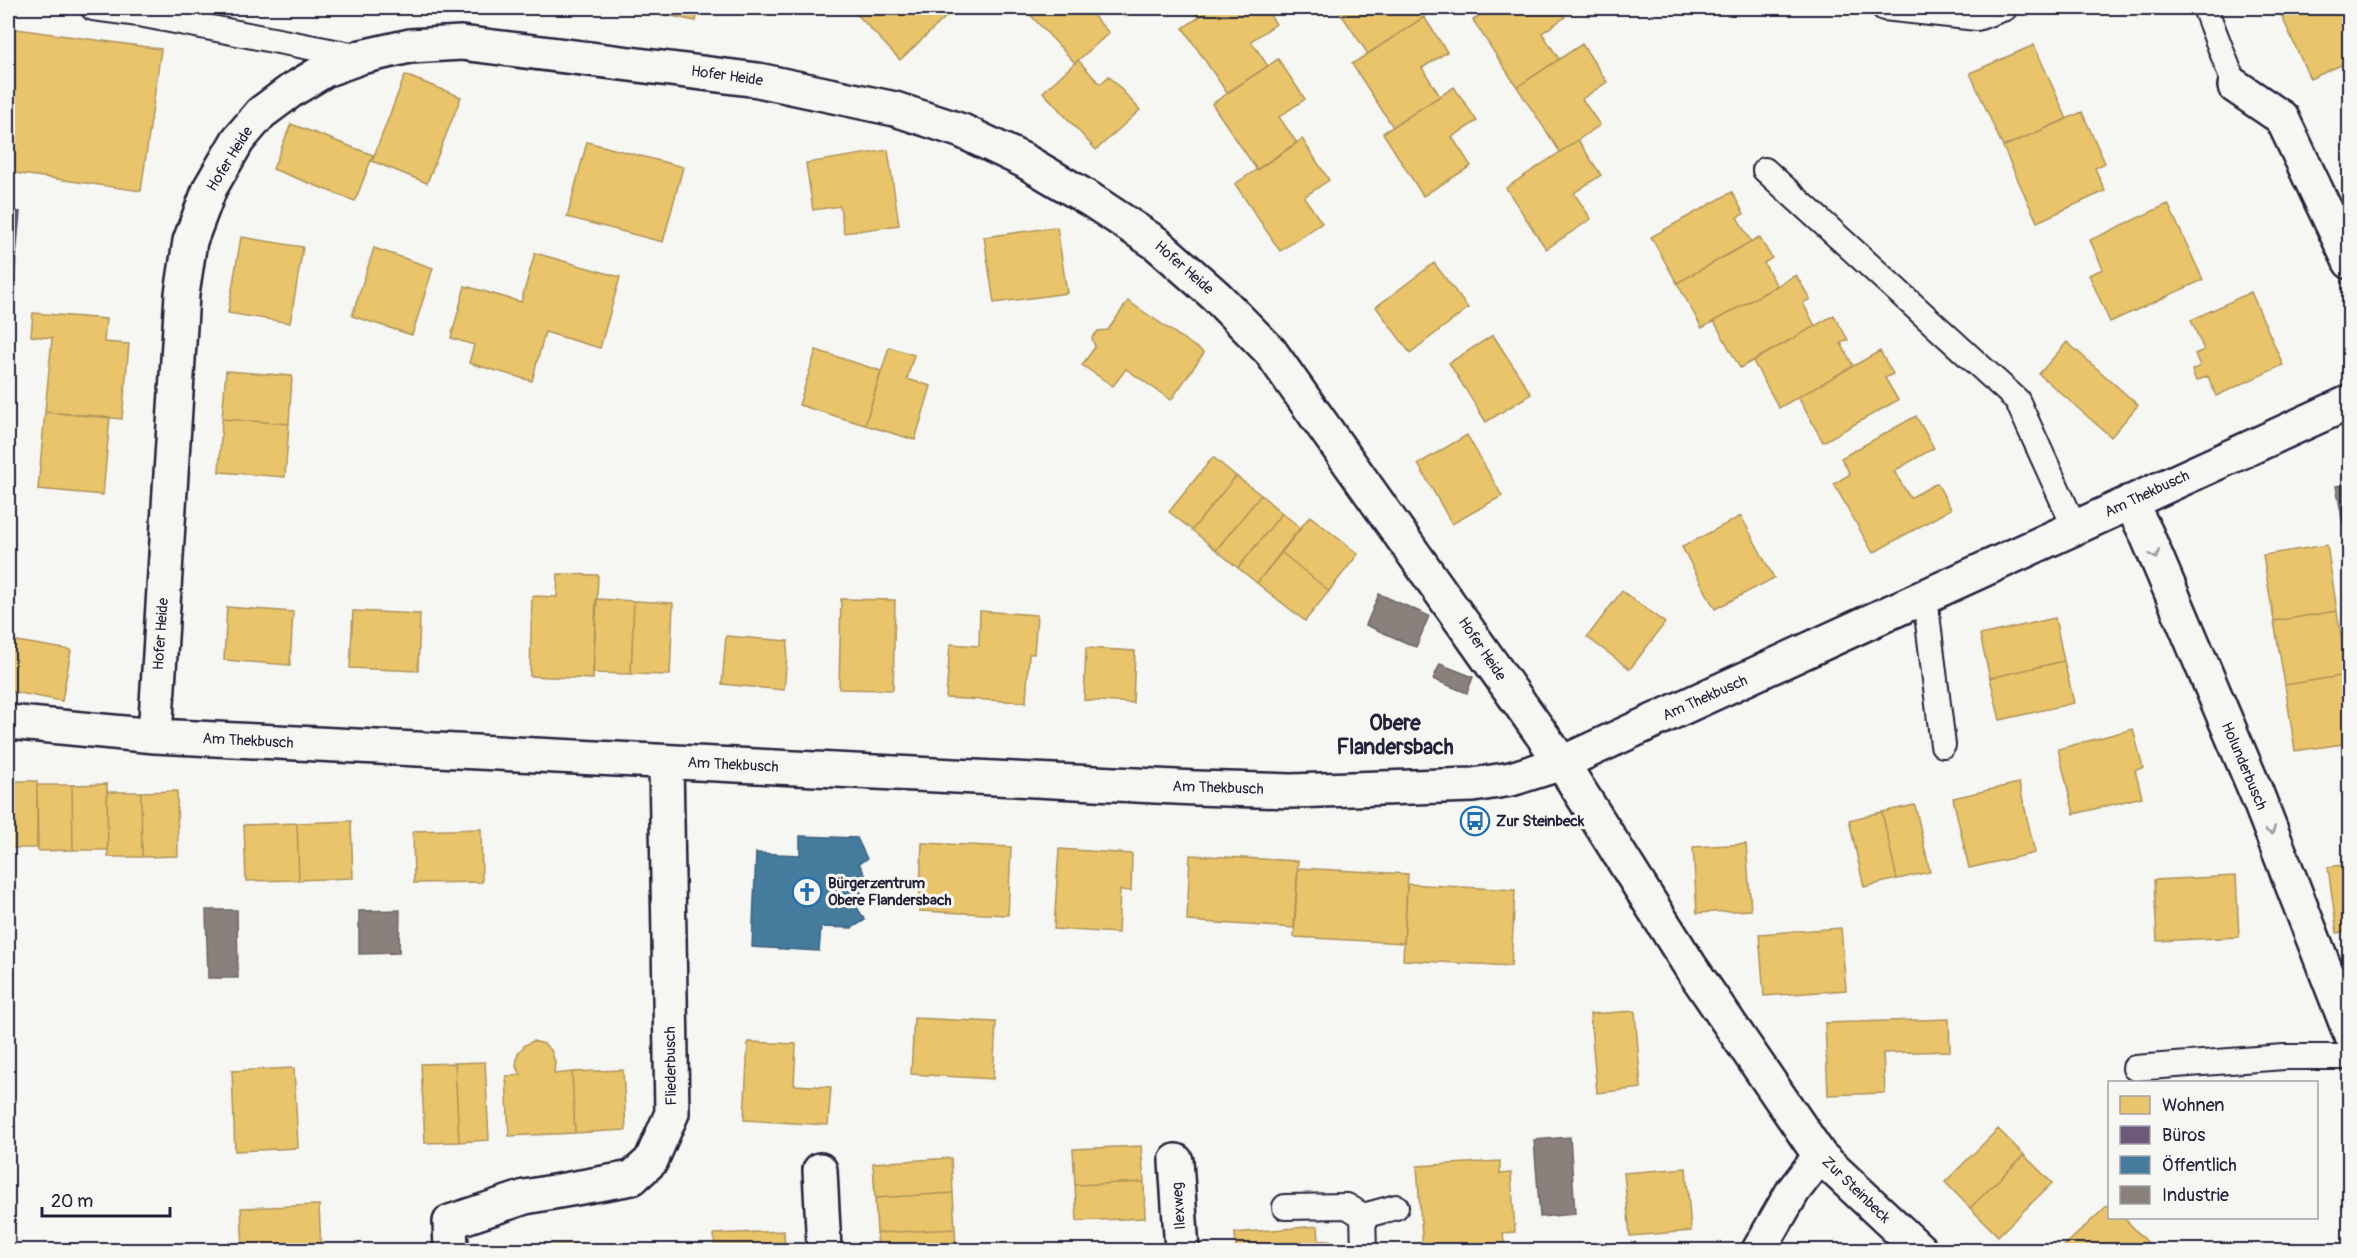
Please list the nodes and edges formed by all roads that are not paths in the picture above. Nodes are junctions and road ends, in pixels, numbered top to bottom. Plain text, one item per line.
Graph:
1 (93, 8) edge
2 (1884, 8) edge
3 (2005, 8) edge
4 (2205, 8) edge
5 (361, 57) junction
6 (2235, 86) joint
7 (1765, 170) dead end
8 (2349, 262) edge
9 (2349, 402) edge
10 (2130, 502) junction
11 (2075, 528) junction
12 (1925, 598) junction
13 (8, 722) edge
14 (155, 736) junction
15 (1943, 745) dead end
16 (666, 762) junction
17 (1562, 763) junction
18 (2349, 1034) edge
19 (2349, 1057) edge
20 (2135, 1068) dead end
21 (1820, 1156) junction
22 (1176, 1161) dead end
23 (820, 1170) dead end
24 (1285, 1207) dead end
25 (1396, 1207) dead end
26 (1363, 1216) junction
27 (451, 1251) edge
28 (824, 1251) edge
29 (1182, 1251) edge
30 (1364, 1251) edge
31 (1759, 1251) edge
32 (1920, 1251) edge

1 - 5 lane
2 - 3 lane
4 - 6 lane
5 - 14 street, Hofer Heide
5 - 17 street, Hofer Heide
6 - 8 street
7 - 11 lane
9 - 10 street, Am Thekbusch
10 - 11 street, Am Thekbusch
10 -> 18 street, Holunderbusch
11 - 12 street, Am Thekbusch
12 - 15 lane
12 - 17 street, Am Thekbusch
13 - 14 street, Am Thekbusch
14 - 16 street, Am Thekbusch
16 - 17 street, Am Thekbusch
16 - 27 street, Fliederbusch
17 - 21 street, Zur Steinbeck
19 - 20 lane
21 - 31 street
21 - 32 street, Zur Steinbeck
22 - 29 street, Ilexweg
23 - 28 street
24 - 26 lane
25 - 26 lane
26 - 30 lane

